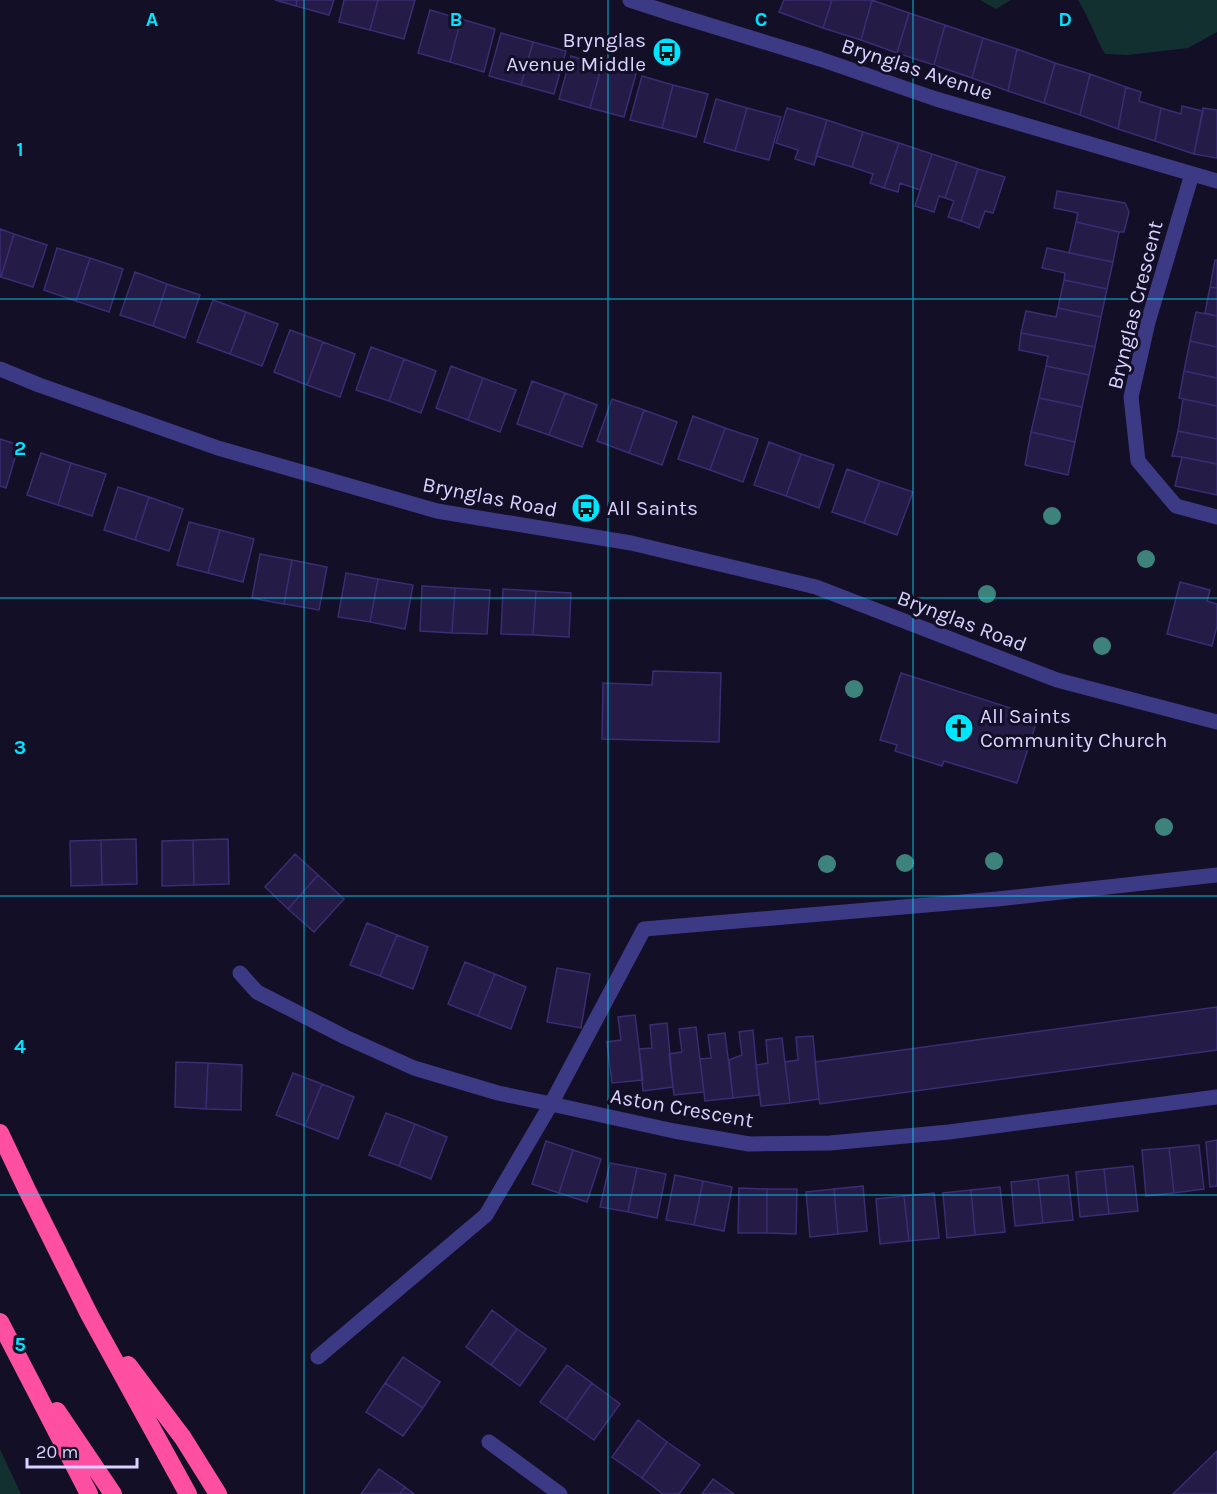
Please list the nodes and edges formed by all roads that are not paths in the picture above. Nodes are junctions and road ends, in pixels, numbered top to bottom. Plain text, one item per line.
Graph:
1 (630, 0) edge
2 (1192, 174) junction
3 (1217, 181) edge
4 (0, 369) edge
5 (1217, 517) edge
6 (1217, 722) edge
7 (1217, 875) edge
8 (240, 973) dead end
9 (1217, 1097) edge
10 (551, 1104) junction
11 (0, 1133) edge
12 (90, 1316) junction
13 (0, 1322) edge
14 (12, 1345) junction
15 (318, 1357) dead end
16 (489, 1442) dead end
17 (89, 1494) edge
18 (113, 1494) edge
19 (188, 1494) edge
20 (218, 1494) edge
21 (560, 1494) edge

1 - 2 street, Brynglas Avenue
2 - 3 street, Brynglas Avenue
2 - 5 street, Brynglas Crescent
4 - 6 street, Brynglas Road
7 - 10 street
8 - 10 street, Aston Crescent
9 - 10 street, Aston Crescent
10 - 15 street
11 - 12 highway
12 - 19 highway
12 - 20 highway
13 - 14 highway
14 - 17 highway
14 - 18 highway
16 - 21 street

